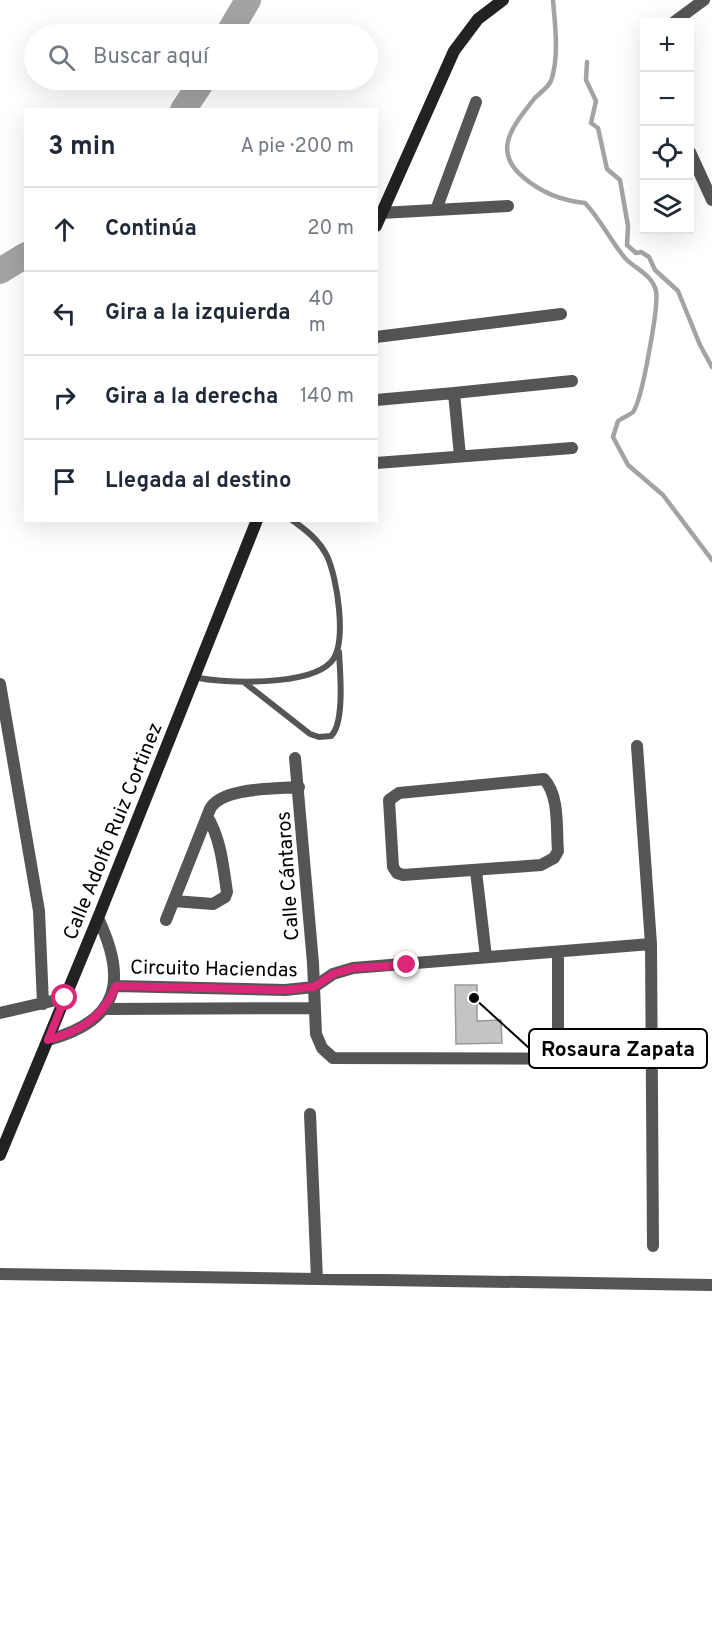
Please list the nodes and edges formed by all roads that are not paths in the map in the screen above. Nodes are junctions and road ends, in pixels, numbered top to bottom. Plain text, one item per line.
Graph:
1 (704, 0) edge
2 (499, 1) edge
3 (679, 18) edge
4 (476, 102) dead end
5 (694, 160) edge
6 (710, 192) edge
7 (508, 206) dead end
8 (436, 210) junction
9 (379, 219) edge
10 (561, 314) dead end
11 (378, 337) edge
12 (572, 381) dead end
13 (454, 393) junction
14 (378, 400) edge
15 (572, 448) dead end
16 (460, 456) junction
17 (378, 463) edge
18 (256, 522) edge
19 (294, 522) edge
20 (338, 651) junction
21 (194, 677) junction
22 (245, 683) junction
23 (0, 684) edge
24 (637, 746) dead end
25 (296, 758) dead end
26 (299, 787) junction
27 (207, 816) junction
28 (476, 871) junction
29 (174, 901) junction
30 (99, 918) junction
31 (166, 920) dead end
32 (651, 944) junction
33 (558, 952) junction
34 (486, 957) junction
35 (116, 986) junction
36 (314, 987) junction
37 (65, 998) junction
38 (43, 1004) junction
39 (314, 1008) junction
40 (105, 1009) junction
41 (0, 1013) edge
42 (48, 1040) junction
43 (651, 1059) junction
44 (558, 1060) junction
45 (310, 1114) dead end
46 (0, 1155) edge
47 (653, 1246) dead end
48 (0, 1274) edge
49 (317, 1279) junction
50 (712, 1285) edge

1 - 3 street
2 - 9 main road
4 - 8 street
5 - 6 street
7 - 8 street
8 - 9 street
10 - 11 street
12 - 13 street
13 - 14 street
13 - 16 street
15 - 16 street
16 - 17 street
18 - 21 main road, Calle Adolfo Ruiz Cortinez
19 - 20 lane
20 - 22 lane
20 - 22 lane
21 - 22 lane
21 - 30 main road, Calle Adolfo Ruiz Cortinez
23 - 38 street
24 - 32 street
25 - 26 street, Calle Cántaros
26 - 27 street
26 - 36 street, Calle Cántaros
27 - 29 street
27 - 29 street
28 - 28 street
28 - 34 street
29 - 31 street
30 - 35 street
30 - 37 main road, Calle Adolfo Ruiz Cortinez
32 - 33 street, Circuito Haciendas
32 - 43 street
33 - 34 street, Circuito Haciendas
33 - 44 street
34 - 36 street, Circuito Haciendas
35 - 36 street, Circuito Haciendas
35 - 40 street
36 - 39 street, Calle Cántaros
37 - 38 street
37 - 42 main road, Calle Adolfo Ruiz Cortinez
38 - 41 street
39 - 40 street, Circuito Haciendas
39 - 44 street, Calle Cántaros
40 - 42 street
42 - 46 main road, Calle Adolfo Ruiz Cortinez
43 - 44 street
43 - 47 street
45 - 49 street
48 - 49 street
49 - 50 street

